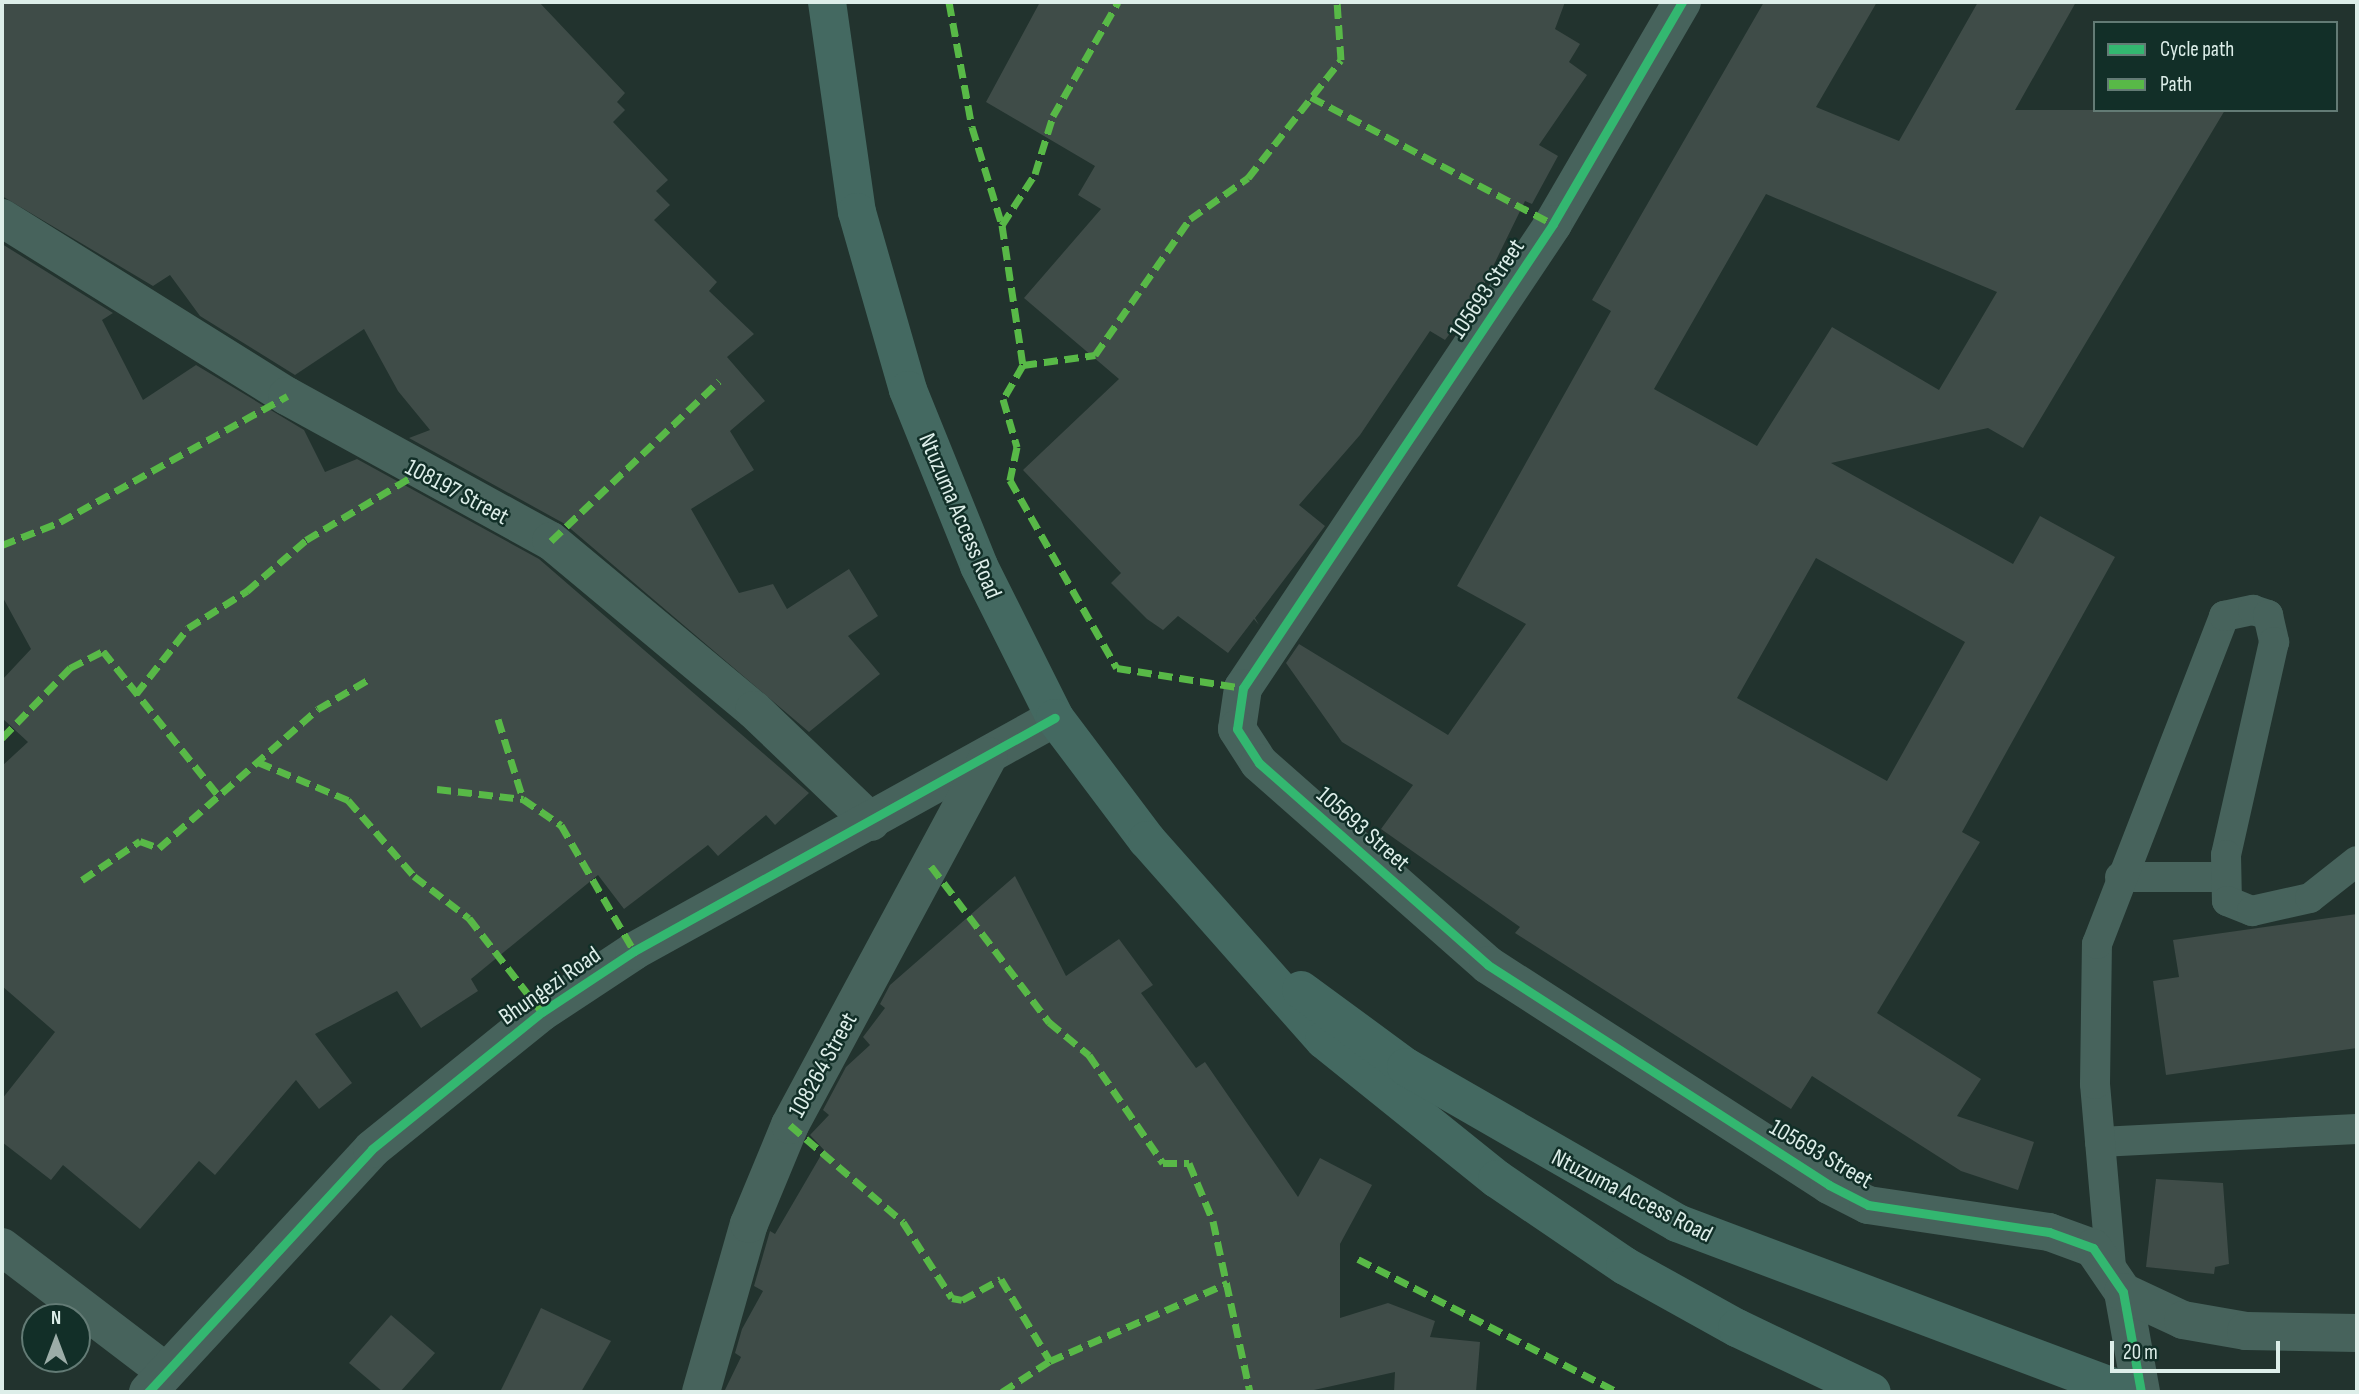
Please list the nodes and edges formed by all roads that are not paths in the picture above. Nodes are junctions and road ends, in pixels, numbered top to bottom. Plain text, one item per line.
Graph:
1 (827, 2) edge
2 (1682, 2) edge
3 (2, 218) edge
4 (1055, 719) junction
5 (989, 756) junction
6 (871, 822) junction
7 (2357, 861) edge
8 (2120, 877) junction
9 (2223, 877) junction
10 (1254, 956) junction
11 (2357, 1129) edge
12 (2100, 1142) junction
13 (2, 1247) edge
14 (2117, 1279) junction
15 (2357, 1333) edge
16 (157, 1382) edge
17 (701, 1392) edge
18 (1872, 1392) edge
19 (2126, 1392) edge
20 (2141, 1392) edge

1 - 4 street, Ntuzuma Access Road
2 - 14 street, 105693 Street
3 - 6 street, 108197 Street
4 - 5 street, Bhungezi Road
4 - 10 street, Ntuzuma Access Road
5 - 6 street, Bhungezi Road
5 - 17 street, 108264 Street
6 - 16 street, Bhungezi Road
7 - 9 lane
8 - 9 lane
8 - 9 lane
8 - 12 lane
10 - 18 street, Ntuzuma Access Road
10 - 19 street, Ntuzuma Access Road
11 - 12 lane
12 - 14 lane
13 - 16 street
14 - 15 street, 105693 Street
14 - 20 street

